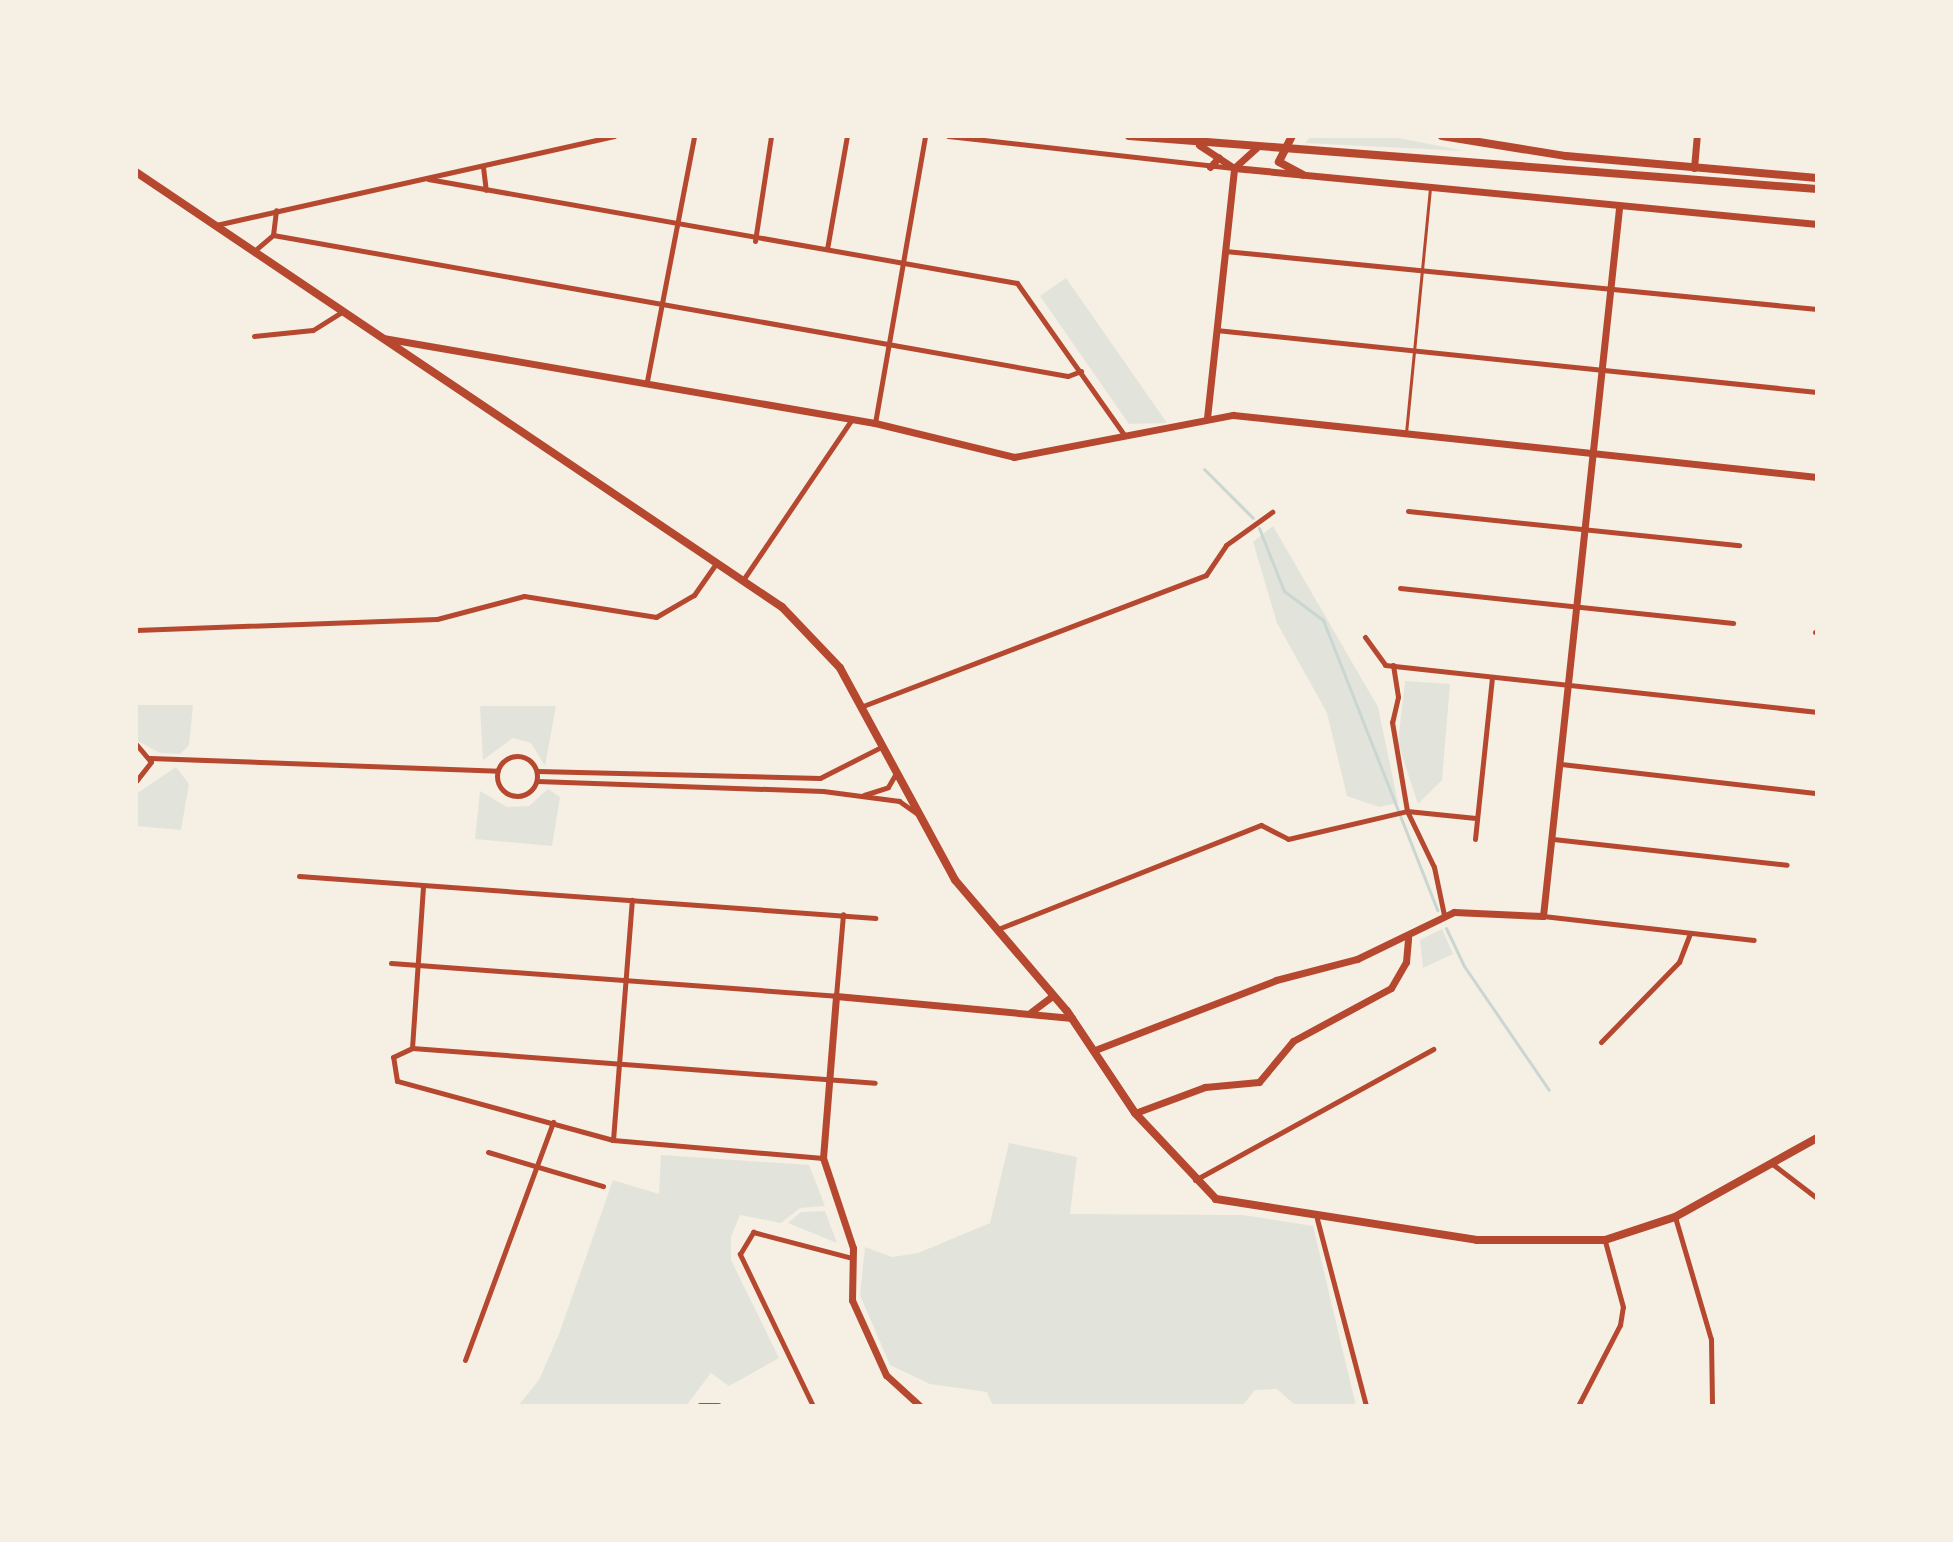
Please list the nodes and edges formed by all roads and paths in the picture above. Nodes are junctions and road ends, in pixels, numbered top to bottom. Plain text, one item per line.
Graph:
1 (614, 136) edge
2 (694, 136) edge
3 (771, 136) edge
4 (847, 136) edge
5 (925, 136) edge
6 (948, 136) edge
7 (1129, 136) edge
8 (1300, 136) edge
9 (1442, 136) edge
10 (1697, 136) edge
11 (1291, 144) edge
12 (1199, 145) junction
13 (1256, 148) junction
14 (1219, 157) junction
15 (483, 167) junction
16 (1210, 167) junction
17 (1234, 168) junction
18 (1694, 168) junction
19 (136, 172) edge
20 (1303, 175) junction
21 (1817, 178) edge
22 (428, 179) junction
23 (1430, 186) junction
24 (1817, 189) edge
25 (486, 190) junction
26 (1619, 208) junction
27 (276, 210) junction
28 (1817, 224) edge
29 (215, 225) junction
30 (677, 228) junction
31 (273, 235) junction
32 (755, 241) junction
33 (827, 250) junction
34 (254, 251) junction
35 (1225, 251) junction
36 (904, 263) junction
37 (1424, 270) junction
38 (1611, 291) junction
39 (660, 304) junction
40 (1817, 309) edge
41 (343, 311) junction
42 (1216, 330) junction
43 (254, 336) dead end
44 (383, 338) junction
45 (420, 344) junction
46 (890, 344) junction
47 (1418, 350) junction
48 (409, 356) junction
49 (1081, 371) junction
50 (1603, 371) junction
51 (647, 381) junction
52 (1817, 392) edge
53 (1207, 418) junction
54 (852, 419) junction
55 (875, 423) junction
56 (1406, 433) junction
57 (1126, 437) junction
58 (1594, 453) junction
59 (1817, 477) edge
60 (1408, 511) dead end
61 (1272, 512) dead end
62 (1586, 530) junction
63 (1739, 545) dead end
64 (716, 563) junction
65 (743, 581) junction
66 (1400, 588) dead end
67 (1578, 606) junction
68 (1733, 623) dead end
69 (136, 630) edge
70 (1365, 637) dead end
71 (1393, 665) junction
72 (1492, 677) junction
73 (1569, 684) junction
74 (863, 706) junction
75 (1817, 712) edge
76 (136, 744) edge
77 (884, 745) junction
78 (150, 758) junction
79 (1561, 764) junction
80 (898, 769) junction
81 (498, 771) junction
82 (537, 771) junction
83 (136, 781) edge
84 (537, 781) junction
85 (1817, 793) edge
86 (859, 796) junction
87 (1407, 811) junction
88 (920, 816) junction
89 (1476, 818) junction
90 (1475, 839) dead end
91 (1553, 839) junction
92 (1787, 865) dead end
93 (299, 876) dead end
94 (423, 885) junction
95 (632, 900) junction
96 (843, 914) junction
97 (1444, 915) junction
98 (1543, 916) junction
99 (875, 918) dead end
100 (993, 930) junction
101 (1690, 934) junction
102 (1408, 938) junction
103 (1754, 940) dead end
104 (391, 963) dead end
105 (417, 966) junction
106 (626, 981) junction
107 (836, 996) junction
108 (1052, 996) junction
109 (1029, 1014) junction
110 (1072, 1018) junction
111 (1601, 1042) dead end
112 (412, 1048) junction
113 (1433, 1049) dead end
114 (1095, 1050) junction
115 (620, 1063) junction
116 (829, 1078) junction
117 (875, 1083) dead end
118 (1135, 1113) junction
119 (553, 1122) junction
120 (1817, 1138) edge
121 (613, 1140) junction
122 (488, 1152) dead end
123 (823, 1158) junction
124 (1770, 1162) junction
125 (540, 1168) junction
126 (1195, 1180) junction
127 (603, 1186) dead end
128 (1817, 1198) edge
129 (1675, 1217) junction
130 (1317, 1219) junction
131 (1605, 1240) junction
132 (854, 1258) junction
133 (465, 1360) dead end
134 (704, 1404) edge
135 (718, 1406) edge
136 (813, 1406) edge
137 (920, 1406) edge
138 (1366, 1406) edge
139 (1578, 1406) edge
140 (1712, 1406) edge

1 - 15 street
2 - 30 street
3 - 32 street
4 - 33 street
5 - 36 street
6 - 16 street
7 - 12 main road
8 - 11 main road
9 - 18 main road
10 - 18 street
11 - 13 main road
11 - 20 main road
11 - 24 main road
12 - 13 main road
12 - 14 street
13 - 17 street
14 - 16 street
14 - 17 street
15 - 22 street
15 - 25 street
16 - 17 street
17 - 20 street
17 - 35 street
18 - 21 main road
19 - 29 main road
20 - 23 street
22 - 25 street
22 - 27 street
23 - 26 street
23 - 37 lane
25 - 30 street
26 - 28 street
26 - 38 street
27 - 29 street
27 - 31 street
29 - 34 main road
30 - 32 street
30 - 39 street
31 - 34 street
31 - 39 street
32 - 33 street
33 - 36 street
34 - 41 main road
35 - 37 street
35 - 42 street
36 - 46 street
36 - 49 street
37 - 38 street
37 - 47 lane
38 - 40 street
38 - 50 street
39 - 46 street
39 - 51 street
41 - 43 street
41 - 44 main road
42 - 47 street
42 - 53 street
44 - 45 street
44 - 48 main road
45 - 48 street
45 - 51 street
46 - 49 street
46 - 55 street
47 - 50 street
47 - 56 lane
48 - 64 main road
49 - 57 street
50 - 52 street
50 - 58 street
51 - 54 street
53 - 56 street
53 - 57 street
54 - 55 street
54 - 65 street
55 - 57 street
56 - 58 street
58 - 59 street
58 - 62 street
60 - 62 street
61 - 74 street
62 - 63 street
62 - 67 street
64 - 65 main road
64 - 69 street
65 - 74 main road
66 - 67 street
67 - 68 street
67 - 73 street
70 - 71 street
71 - 72 street
71 - 87 street
72 - 73 street
72 - 89 street
73 - 75 street
73 - 79 street
74 - 77 main road
76 - 78 street
77 - 80 main road
77 - 82 street
78 - 81 street
78 - 83 street
79 - 85 street
79 - 91 street
80 - 86 street
80 - 88 main road
81 - 82 street
81 - 84 street
82 - 84 street
84 - 86 street
86 - 88 street
87 - 89 street
87 - 97 street
87 - 100 street
88 - 100 main road
89 - 90 street
91 - 92 street
91 - 98 street
93 - 94 street
94 - 95 street
94 - 105 street
95 - 96 street
95 - 106 street
96 - 99 street
96 - 107 street
97 - 98 street
97 - 102 street
98 - 101 street
100 - 108 main road
101 - 103 street
101 - 111 street
102 - 114 street
102 - 118 street
104 - 105 street
105 - 106 street
105 - 112 street
106 - 107 street
106 - 115 street
107 - 109 street
107 - 116 street
108 - 109 street
108 - 110 main road
109 - 110 street
110 - 114 main road
112 - 115 street
112 - 119 street
113 - 126 street
114 - 118 main road
115 - 116 street
115 - 121 street
116 - 117 street
116 - 123 street
118 - 126 main road
119 - 121 street
119 - 125 street
120 - 124 main road
121 - 123 street
122 - 125 street
123 - 132 street
124 - 128 street
124 - 129 main road
125 - 127 street
125 - 133 street
126 - 130 main road
129 - 131 main road
129 - 140 street
130 - 131 main road
130 - 138 street
131 - 139 street
132 - 136 street
132 - 137 street
134 - 135 street

